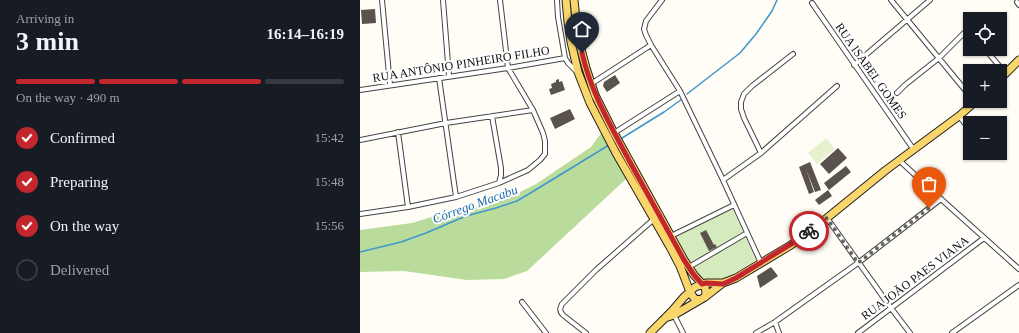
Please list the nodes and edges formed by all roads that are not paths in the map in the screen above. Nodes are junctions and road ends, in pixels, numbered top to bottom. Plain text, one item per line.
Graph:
1 (382, 0) edge
2 (443, 0) edge
3 (500, 0) edge
4 (557, 0) edge
5 (566, 0) edge
6 (662, 0) edge
7 (891, 0) edge
8 (930, 0) edge
9 (576, 2) edge
10 (812, 3) dead end
11 (907, 20) junction
12 (963, 35) edge
13 (651, 45) junction
14 (793, 54) dead end
15 (565, 58) junction
16 (939, 58) junction
17 (1019, 60) edge
18 (854, 66) junction
19 (508, 68) junction
20 (578, 72) junction
21 (1007, 72) edge
22 (450, 76) junction
23 (439, 78) junction
24 (591, 84) junction
25 (390, 85) junction
26 (838, 86) dead end
27 (963, 87) edge
28 (360, 90) edge
29 (680, 91) junction
30 (897, 93) dead end
31 (966, 108) edge
32 (533, 110) junction
33 (492, 116) junction
34 (958, 116) junction
35 (963, 122) edge
36 (446, 123) junction
37 (398, 132) junction
38 (614, 133) junction
39 (360, 140) edge
40 (914, 150) junction
41 (761, 153) junction
42 (900, 161) junction
43 (723, 180) junction
44 (499, 184) junction
45 (456, 197) junction
46 (941, 199) junction
47 (734, 205) junction
48 (408, 207) junction
49 (360, 214) edge
50 (827, 218) junction
51 (654, 219) junction
52 (747, 233) junction
53 (671, 236) junction
54 (984, 238) junction
55 (761, 263) junction
56 (858, 263) junction
57 (689, 267) junction
58 (1019, 269) edge
59 (702, 284) junction
60 (723, 284) junction
61 (1019, 285) edge
62 (690, 292) junction
63 (703, 298) junction
64 (522, 302) dead end
65 (891, 308) junction
66 (674, 315) junction
67 (665, 318) junction
68 (775, 322) junction
69 (546, 333) edge
70 (586, 333) edge
71 (650, 333) edge
72 (683, 333) edge
73 (756, 333) edge
74 (779, 333) edge
75 (858, 333) edge
76 (910, 333) edge
77 (952, 333) edge

1 - 25 street
2 - 22 street
3 - 19 street
4 - 15 street
5 - 20 main road
6 - 13 street
7 - 11 street
8 - 11 street
9 - 24 main road
10 - 18 street, RUA ISABEL GOMES
11 - 16 street
11 - 18 street
12 - 16 street
13 - 24 street
13 - 29 street
14 - 41 street
15 - 19 street, RUA ANTÔNIO PINHEIRO FILHO
15 - 20 street
16 - 27 street
16 - 30 street
17 - 21 main road
18 - 40 street, RUA ISABEL GOMES
19 - 22 street, RUA ANTÔNIO PINHEIRO FILHO
19 - 32 street
20 - 51 main road
22 - 23 street, RUA ANTÔNIO PINHEIRO FILHO
23 - 25 street, RUA ANTÔNIO PINHEIRO FILHO
23 - 36 street
24 - 38 main road
25 - 28 street, RUA ANTÔNIO PINHEIRO FILHO
26 - 41 street
29 - 38 street
29 - 43 street
31 - 34 main road
32 - 33 street
32 - 44 street
33 - 36 street
33 - 44 street
34 - 35 street
34 - 40 main road
36 - 37 street
36 - 45 street
37 - 39 street
37 - 48 street
38 - 53 main road
40 - 42 main road
41 - 43 street
42 - 46 street
42 - 50 main road
43 - 47 street
44 - 45 street
45 - 48 street
46 - 54 street
46 - 56 street
47 - 52 street
47 - 53 street
48 - 49 street
50 - 55 main road
50 - 56 street
51 - 62 main road
51 - 70 street
52 - 55 street
52 - 57 street
53 - 57 main road
54 - 58 street
54 - 65 street, RUA JOÃO PAES VIANA
55 - 60 main road
56 - 65 street
56 - 68 street
57 - 59 main road
59 - 60 main road
59 - 62 main road
59 - 63 main road
60 - 63 main road
61 - 77 street
62 - 63 main road
62 - 67 main road
63 - 66 main road
64 - 69 street
65 - 75 street, RUA JOÃO PAES VIANA
65 - 76 street
66 - 67 main road
66 - 72 street
67 - 71 main road
68 - 73 street
68 - 74 street

